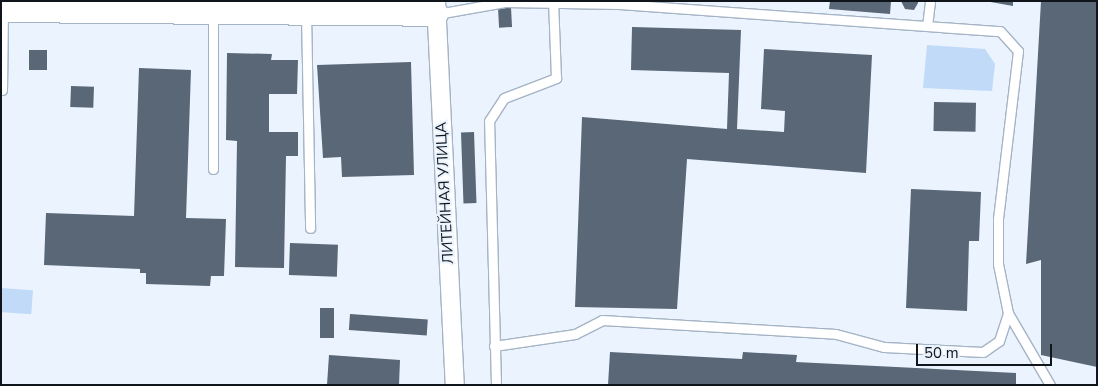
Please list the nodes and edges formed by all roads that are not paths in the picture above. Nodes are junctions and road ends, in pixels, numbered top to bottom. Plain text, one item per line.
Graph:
1 (930, 1) edge
2 (553, 2) edge
3 (436, 8) edge
4 (2, 10) edge
5 (213, 12) junction
6 (306, 13) junction
7 (927, 26) junction
8 (2, 90) edge
9 (213, 168) dead end
10 (310, 228) dead end
11 (1008, 313) junction
12 (494, 346) junction
13 (455, 385) edge
14 (496, 385) edge
15 (1050, 385) edge

1 - 7 lane
2 - 3 lane
2 - 7 lane
2 - 12 lane
3 - 6 street
3 - 13 street, ЛИТЕЙНАЯ УЛИЦА
4 - 5 street
4 - 8 lane
5 - 6 street
5 - 9 lane
6 - 10 lane
7 - 11 lane
11 - 12 lane
11 - 15 lane
12 - 14 lane

